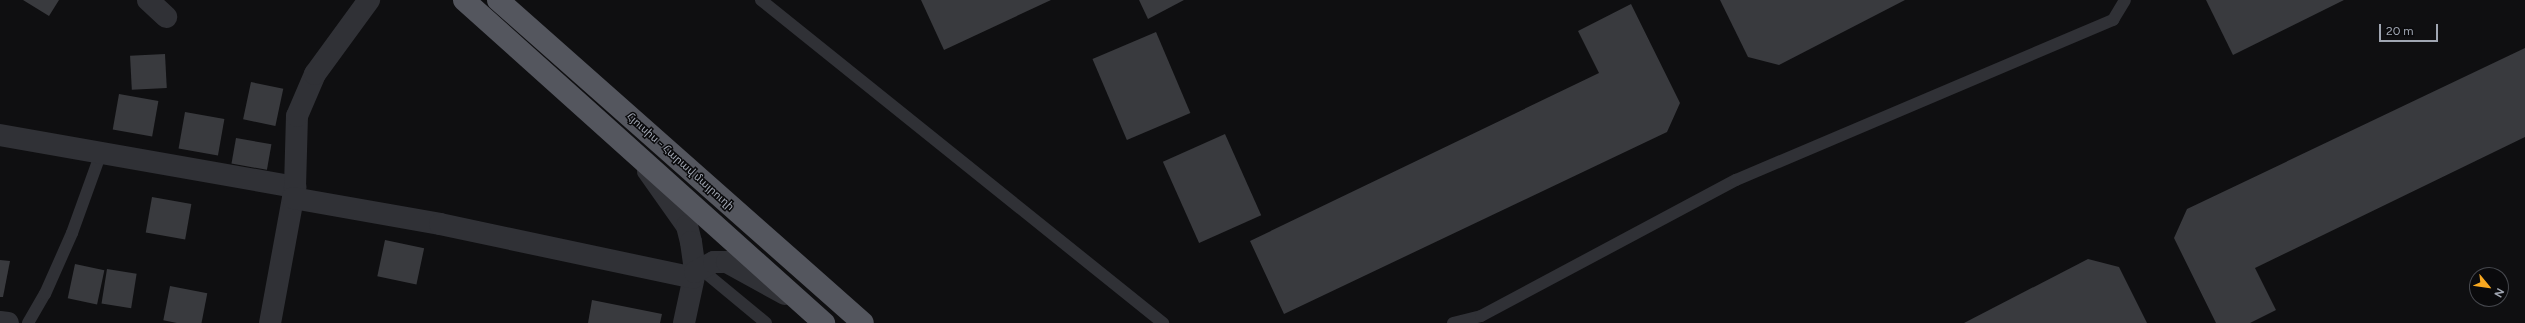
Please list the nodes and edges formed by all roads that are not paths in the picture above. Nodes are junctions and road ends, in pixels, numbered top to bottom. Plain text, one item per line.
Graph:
1 (148, 0) edge
2 (369, 0) edge
3 (464, 0) edge
4 (498, 0) edge
5 (761, 0) edge
6 (2125, 0) edge
7 (166, 18) dead end
8 (0, 136) edge
9 (102, 153) junction
10 (637, 156) junction
11 (294, 192) junction
12 (697, 274) junction
13 (799, 302) junction
14 (0, 322) edge
15 (8, 323) edge
16 (28, 323) edge
17 (270, 323) edge
18 (684, 323) edge
19 (766, 323) edge
20 (824, 323) edge
21 (864, 323) edge
22 (1163, 323) edge
23 (1453, 323) edge

1 - 7 street
2 - 11 street
3 - 10 highway
4 - 21 highway, Հյուսիս - Հարավ մայրուղի
5 - 22 lane
6 - 23 lane
8 - 9 street
9 - 11 street
9 - 16 lane
10 - 12 street
10 - 13 highway
11 - 12 street
11 - 17 street
12 - 13 street
12 - 18 street
12 - 19 lane
13 - 20 highway
14 - 15 street

